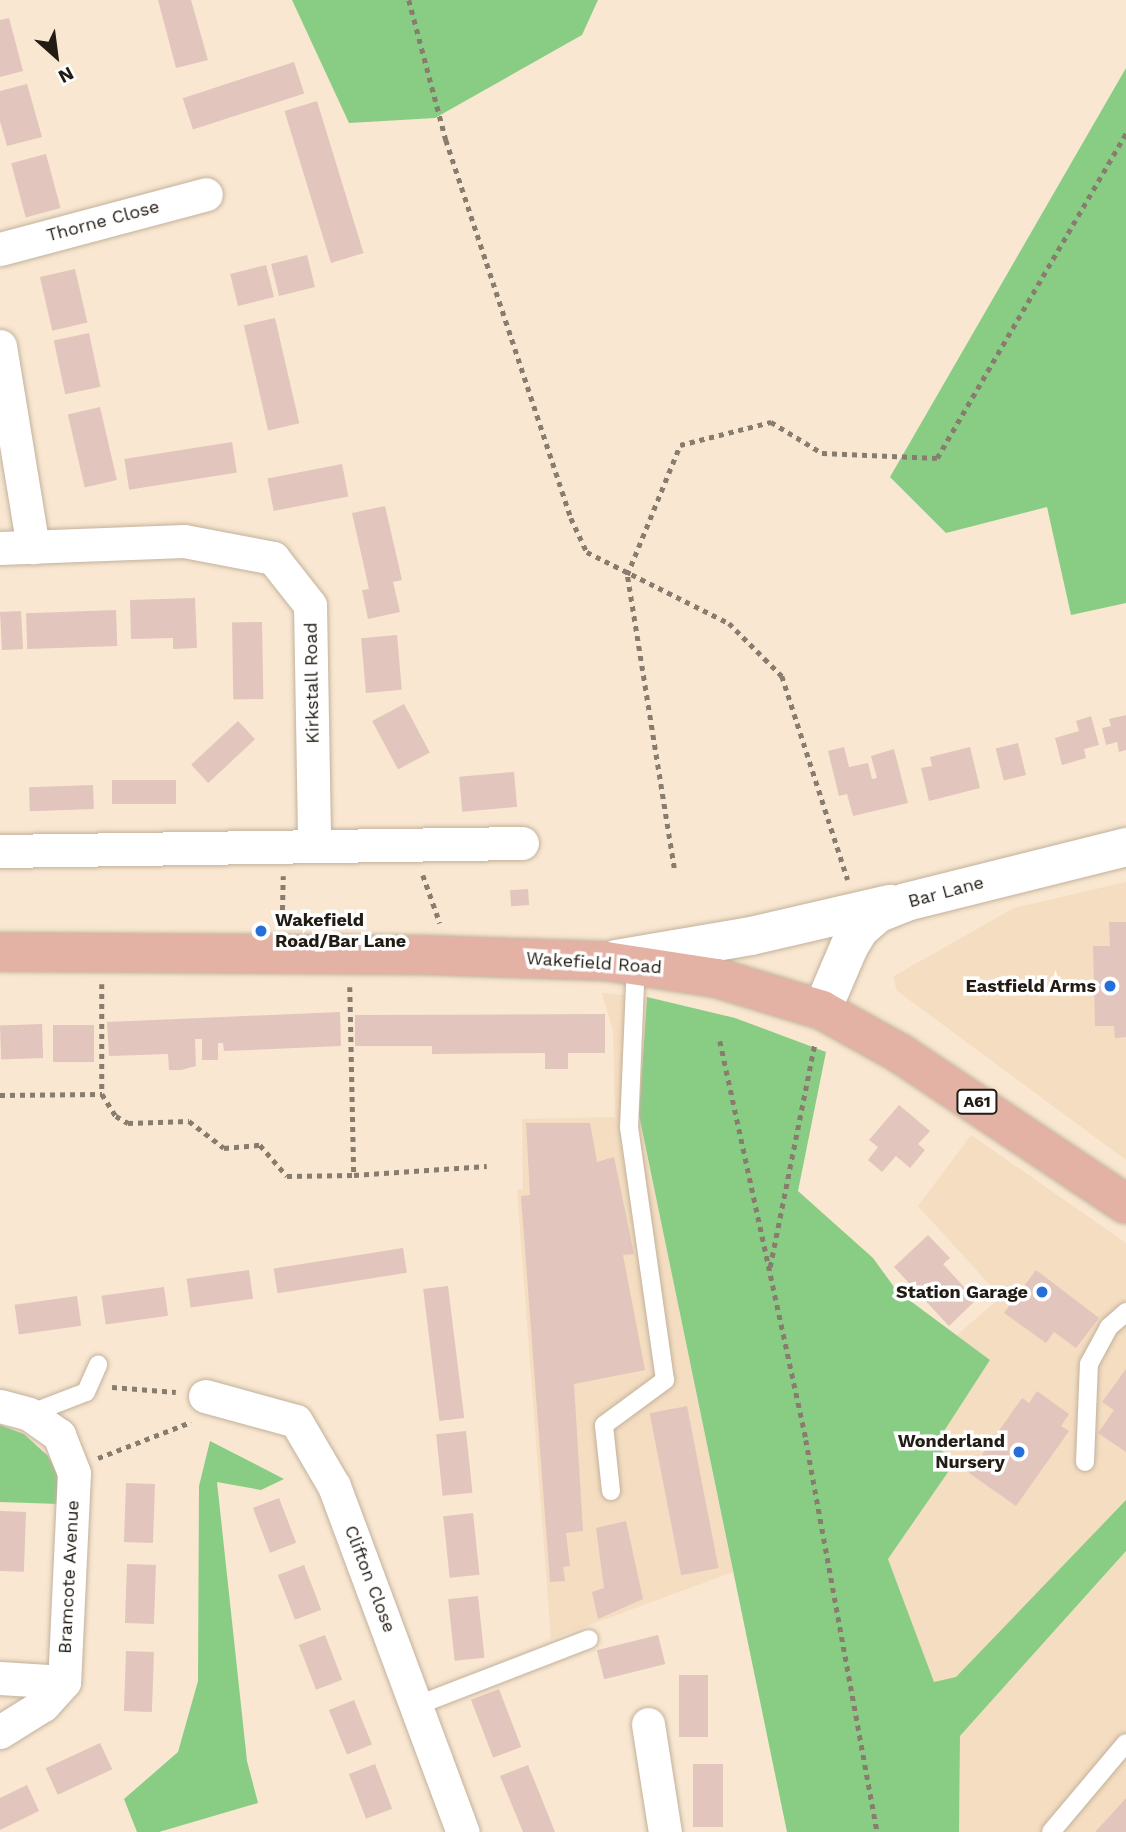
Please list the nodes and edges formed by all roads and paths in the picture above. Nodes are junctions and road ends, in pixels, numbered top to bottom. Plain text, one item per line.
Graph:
1 (409, 0) edge
2 (1126, 133) edge
3 (206, 194) dead end
4 (0, 249) edge
5 (0, 346) edge
6 (33, 547) junction
7 (0, 548) edge
8 (627, 575) junction
9 (299, 844) junction
10 (522, 844) dead end
11 (411, 845) junction
12 (1126, 847) edge
13 (0, 851) edge
14 (674, 867) dead end
15 (905, 902) junction
16 (855, 908) junction
17 (0, 952) edge
18 (101, 953) junction
19 (282, 954) junction
20 (349, 954) junction
21 (452, 956) junction
22 (621, 962) junction
23 (821, 1010) junction
24 (720, 1041) dead end
25 (102, 1094) junction
26 (0, 1095) edge
27 (487, 1166) dead end
28 (354, 1175) junction
29 (1126, 1204) edge
30 (769, 1271) junction
31 (1126, 1312) edge
32 (98, 1364) dead end
33 (107, 1391) dead end
34 (205, 1396) junction
35 (14, 1410) edge
36 (1085, 1462) dead end
37 (74, 1473) junction
38 (611, 1491) dead end
39 (589, 1639) dead end
40 (0, 1678) edge
41 (64, 1682) junction
42 (418, 1705) junction
43 (648, 1724) dead end
44 (0, 1732) edge
45 (1126, 1743) edge
46 (463, 1832) edge
47 (665, 1832) edge
48 (877, 1832) edge
49 (1051, 1832) edge

1 - 8 path
2 - 8 path
3 - 4 street, Thorne Close
5 - 6 street
6 - 7 street, Kirkstall Road
6 - 9 street, Kirkstall Road
8 - 14 path
8 - 16 path
9 - 11 street
9 - 13 street
9 - 19 path
10 - 11 street
11 - 21 path
12 - 15 main road, Bar Lane
15 - 16 main road
15 - 23 main road, Bar Lane
16 - 22 main road
17 - 18 main road, Wakefield Road / A61
18 - 19 main road, Wakefield Road / A61
18 - 25 path
19 - 20 main road, Wakefield Road / A61
20 - 21 main road, Wakefield Road / A61
20 - 28 path
21 - 22 main road, Wakefield Road / A61
22 - 23 main road, Wakefield Road / A61
22 - 38 lane
23 - 29 main road, Wakefield Road / A61
23 - 30 path
24 - 30 path
25 - 26 path
25 - 28 path
27 - 28 path
30 - 48 path
31 - 36 lane
32 - 35 lane
33 - 34 path
34 - 37 path
34 - 42 street, Clifton Close
35 - 37 street
37 - 41 street, Bramcote Avenue
39 - 42 lane
40 - 41 street
41 - 44 street
42 - 46 street, Clifton Close
43 - 47 street
45 - 49 lane

